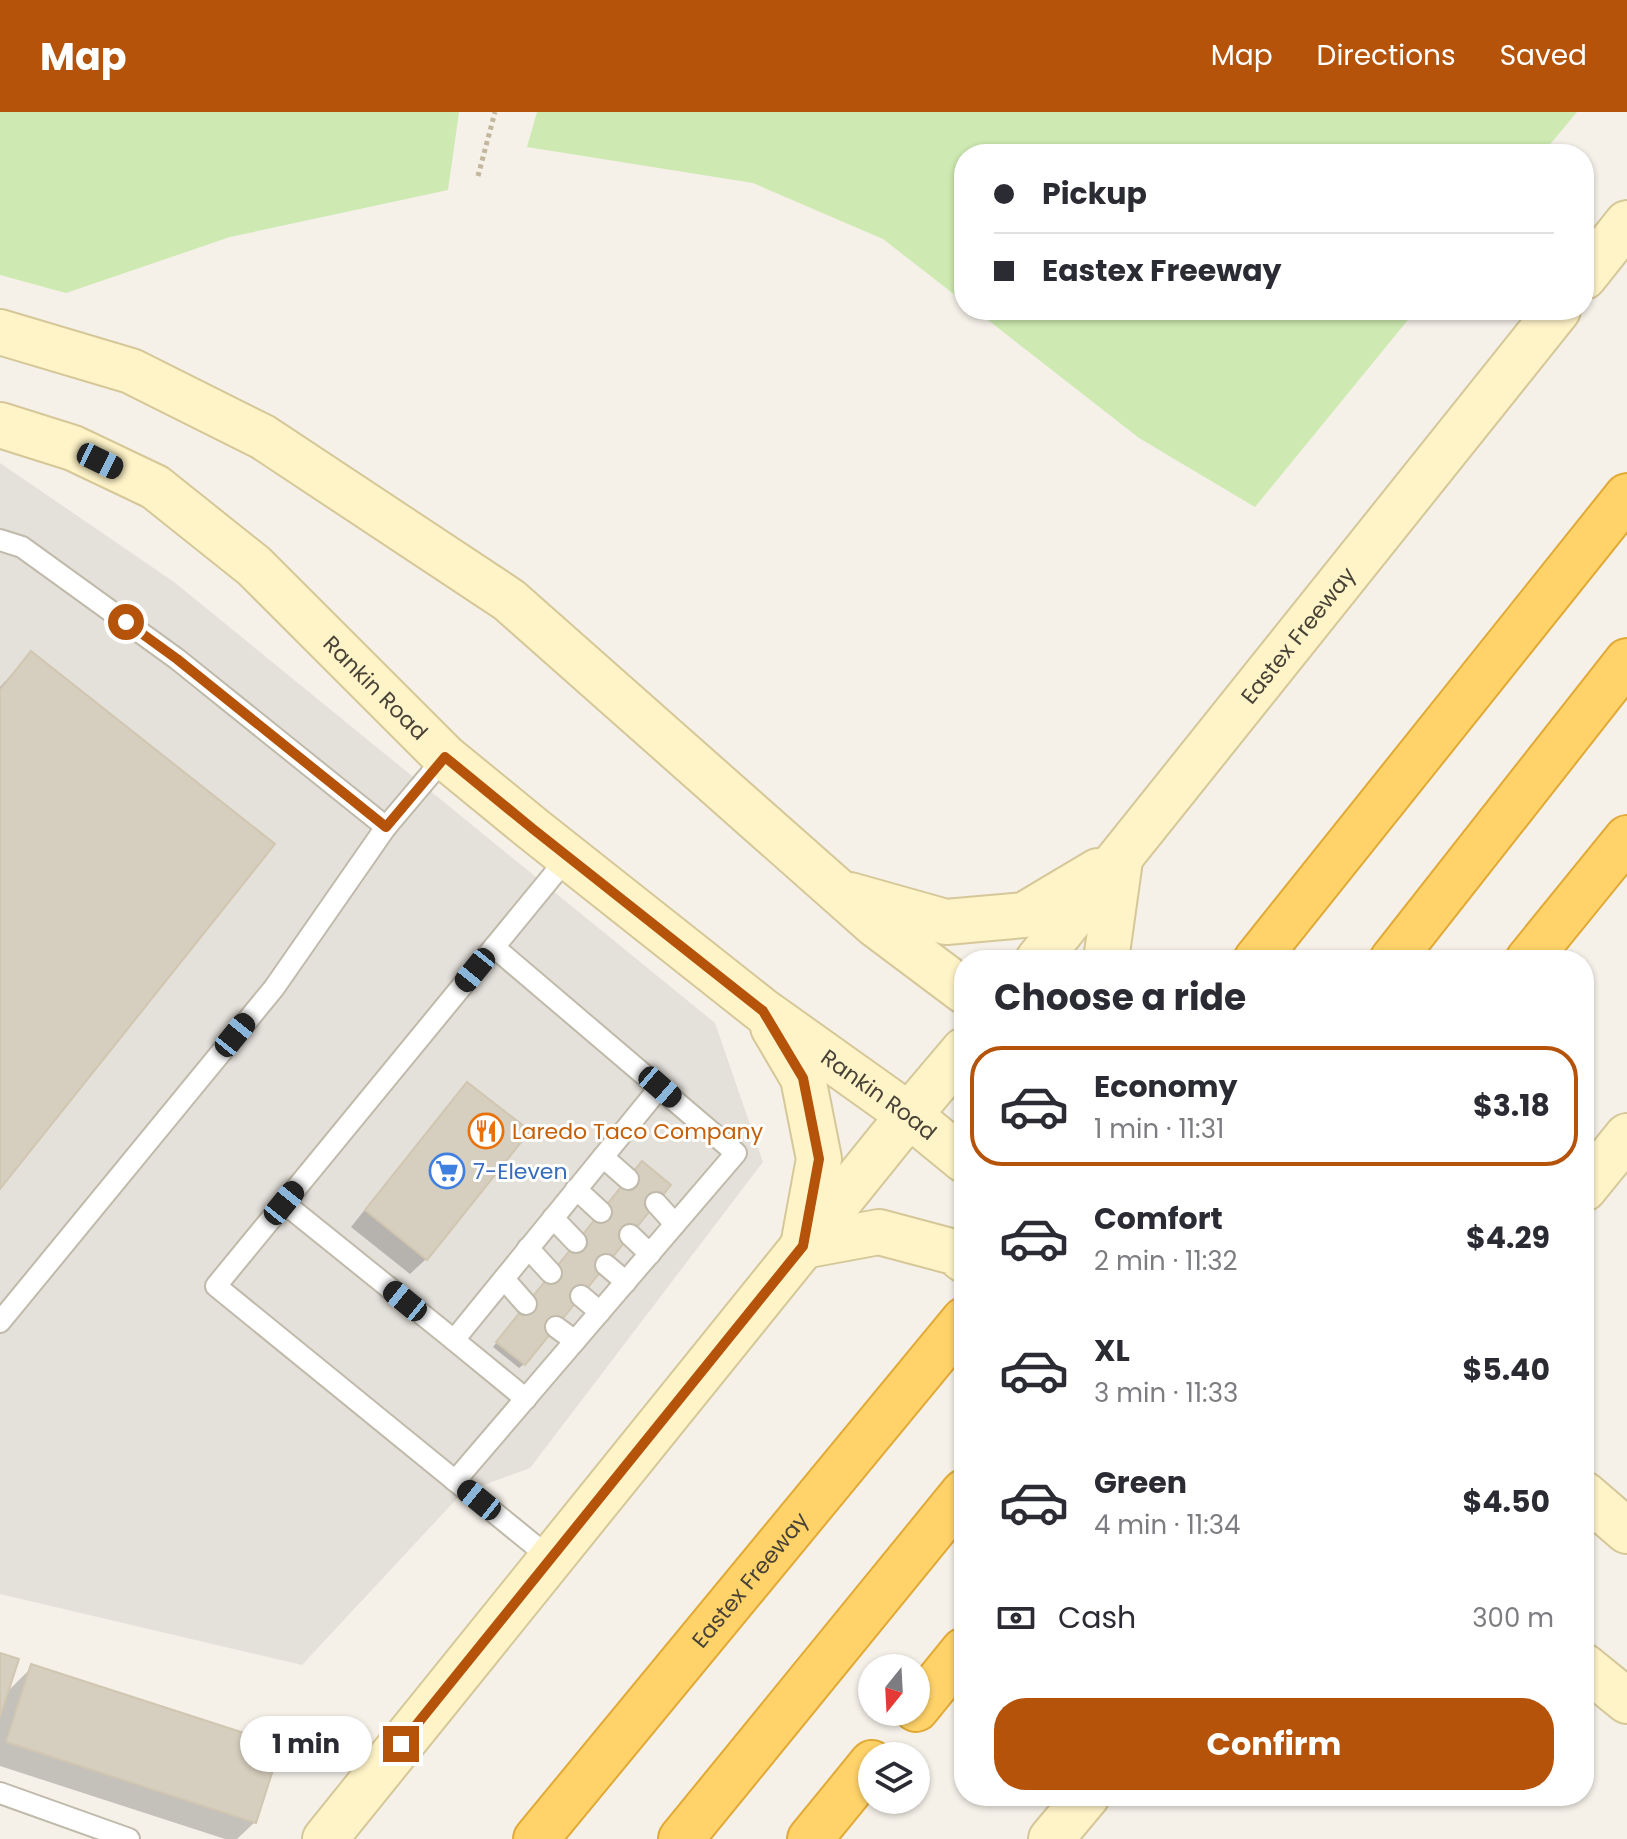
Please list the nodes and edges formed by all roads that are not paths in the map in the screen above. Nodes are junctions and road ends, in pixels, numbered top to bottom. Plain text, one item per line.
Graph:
1 (1627, 223) edge
2 (1594, 264) edge
3 (1550, 320) edge
4 (0, 332) edge
5 (0, 425) edge
6 (1627, 496) edge
7 (0, 540) edge
8 (1627, 661) edge
9 (445, 757) junction
10 (386, 827) junction
11 (1627, 838) edge
12 (568, 857) junction
13 (1120, 858) junction
14 (839, 892) junction
15 (494, 947) junction
16 (1046, 950) edge
17 (1107, 950) edge
18 (1265, 950) edge
19 (1400, 950) edge
20 (1536, 950) edge
21 (954, 984) edge
22 (763, 1011) junction
23 (954, 1062) edge
24 (660, 1087) junction
25 (909, 1115) junction
26 (1627, 1136) edge
27 (954, 1152) edge
28 (603, 1157) junction
29 (1594, 1177) edge
30 (628, 1179) dead end
31 (576, 1189) junction
32 (284, 1203) junction
33 (656, 1203) dead end
34 (601, 1212) dead end
35 (553, 1218) junction
36 (675, 1224) junction
37 (630, 1235) dead end
38 (576, 1242) dead end
39 (803, 1246) junction
40 (528, 1248) junction
41 (954, 1252) edge
42 (650, 1254) junction
43 (606, 1265) dead end
44 (551, 1273) dead end
45 (504, 1279) junction
46 (626, 1282) junction
47 (581, 1296) dead end
48 (526, 1304) dead end
49 (600, 1312) junction
50 (0, 1322) edge
51 (556, 1327) dead end
52 (954, 1332) edge
53 (454, 1340) junction
54 (575, 1341) junction
55 (526, 1399) junction
56 (455, 1481) junction
57 (1594, 1503) edge
58 (954, 1504) edge
59 (1627, 1531) edge
60 (550, 1558) junction
61 (954, 1662) edge
62 (1594, 1674) edge
63 (930, 1692) edge
64 (1627, 1701) edge
65 (903, 1726) edge
66 (890, 1742) edge
67 (858, 1780) edge
68 (0, 1793) edge
69 (1079, 1806) edge
70 (129, 1839) edge
71 (325, 1839) edge
72 (536, 1839) edge
73 (681, 1839) edge
74 (810, 1839) edge
75 (1051, 1839) edge

1 - 2 main road
3 - 13 main road, Eastex Freeway
4 - 14 main road
5 - 9 main road, Rankin Road
6 - 18 highway
7 - 10 lane
8 - 19 highway
9 - 10 lane
9 - 12 main road, Rankin Road
10 - 50 lane
11 - 20 highway
12 - 15 lane
12 - 22 main road, Rankin Road
13 - 14 main road
13 - 16 main road, Eastex Freeway
13 - 17 main road
14 - 21 main road
15 - 24 lane
15 - 32 lane
22 - 25 main road, Rankin Road
22 - 39 main road
23 - 25 main road
24 - 28 lane
24 - 36 lane
25 - 27 main road, Rankin Road
25 - 39 main road
26 - 29 main road
28 - 30 lane
28 - 31 lane
31 - 34 lane
31 - 35 lane
32 - 53 lane
32 - 56 lane
33 - 36 lane
35 - 38 lane
35 - 40 lane
36 - 42 lane
37 - 42 lane
39 - 41 main road
39 - 60 main road
40 - 44 lane
40 - 45 lane
42 - 46 lane
43 - 46 lane
45 - 48 lane
45 - 53 lane
46 - 49 lane
47 - 49 lane
49 - 54 lane
51 - 54 lane
52 - 72 highway, Eastex Freeway
53 - 55 lane
54 - 55 lane
55 - 56 lane
56 - 60 lane
57 - 59 main road
58 - 73 highway
60 - 71 main road
61 - 63 highway
62 - 64 main road
65 - 66 highway
67 - 74 highway
68 - 70 lane
69 - 75 main road

